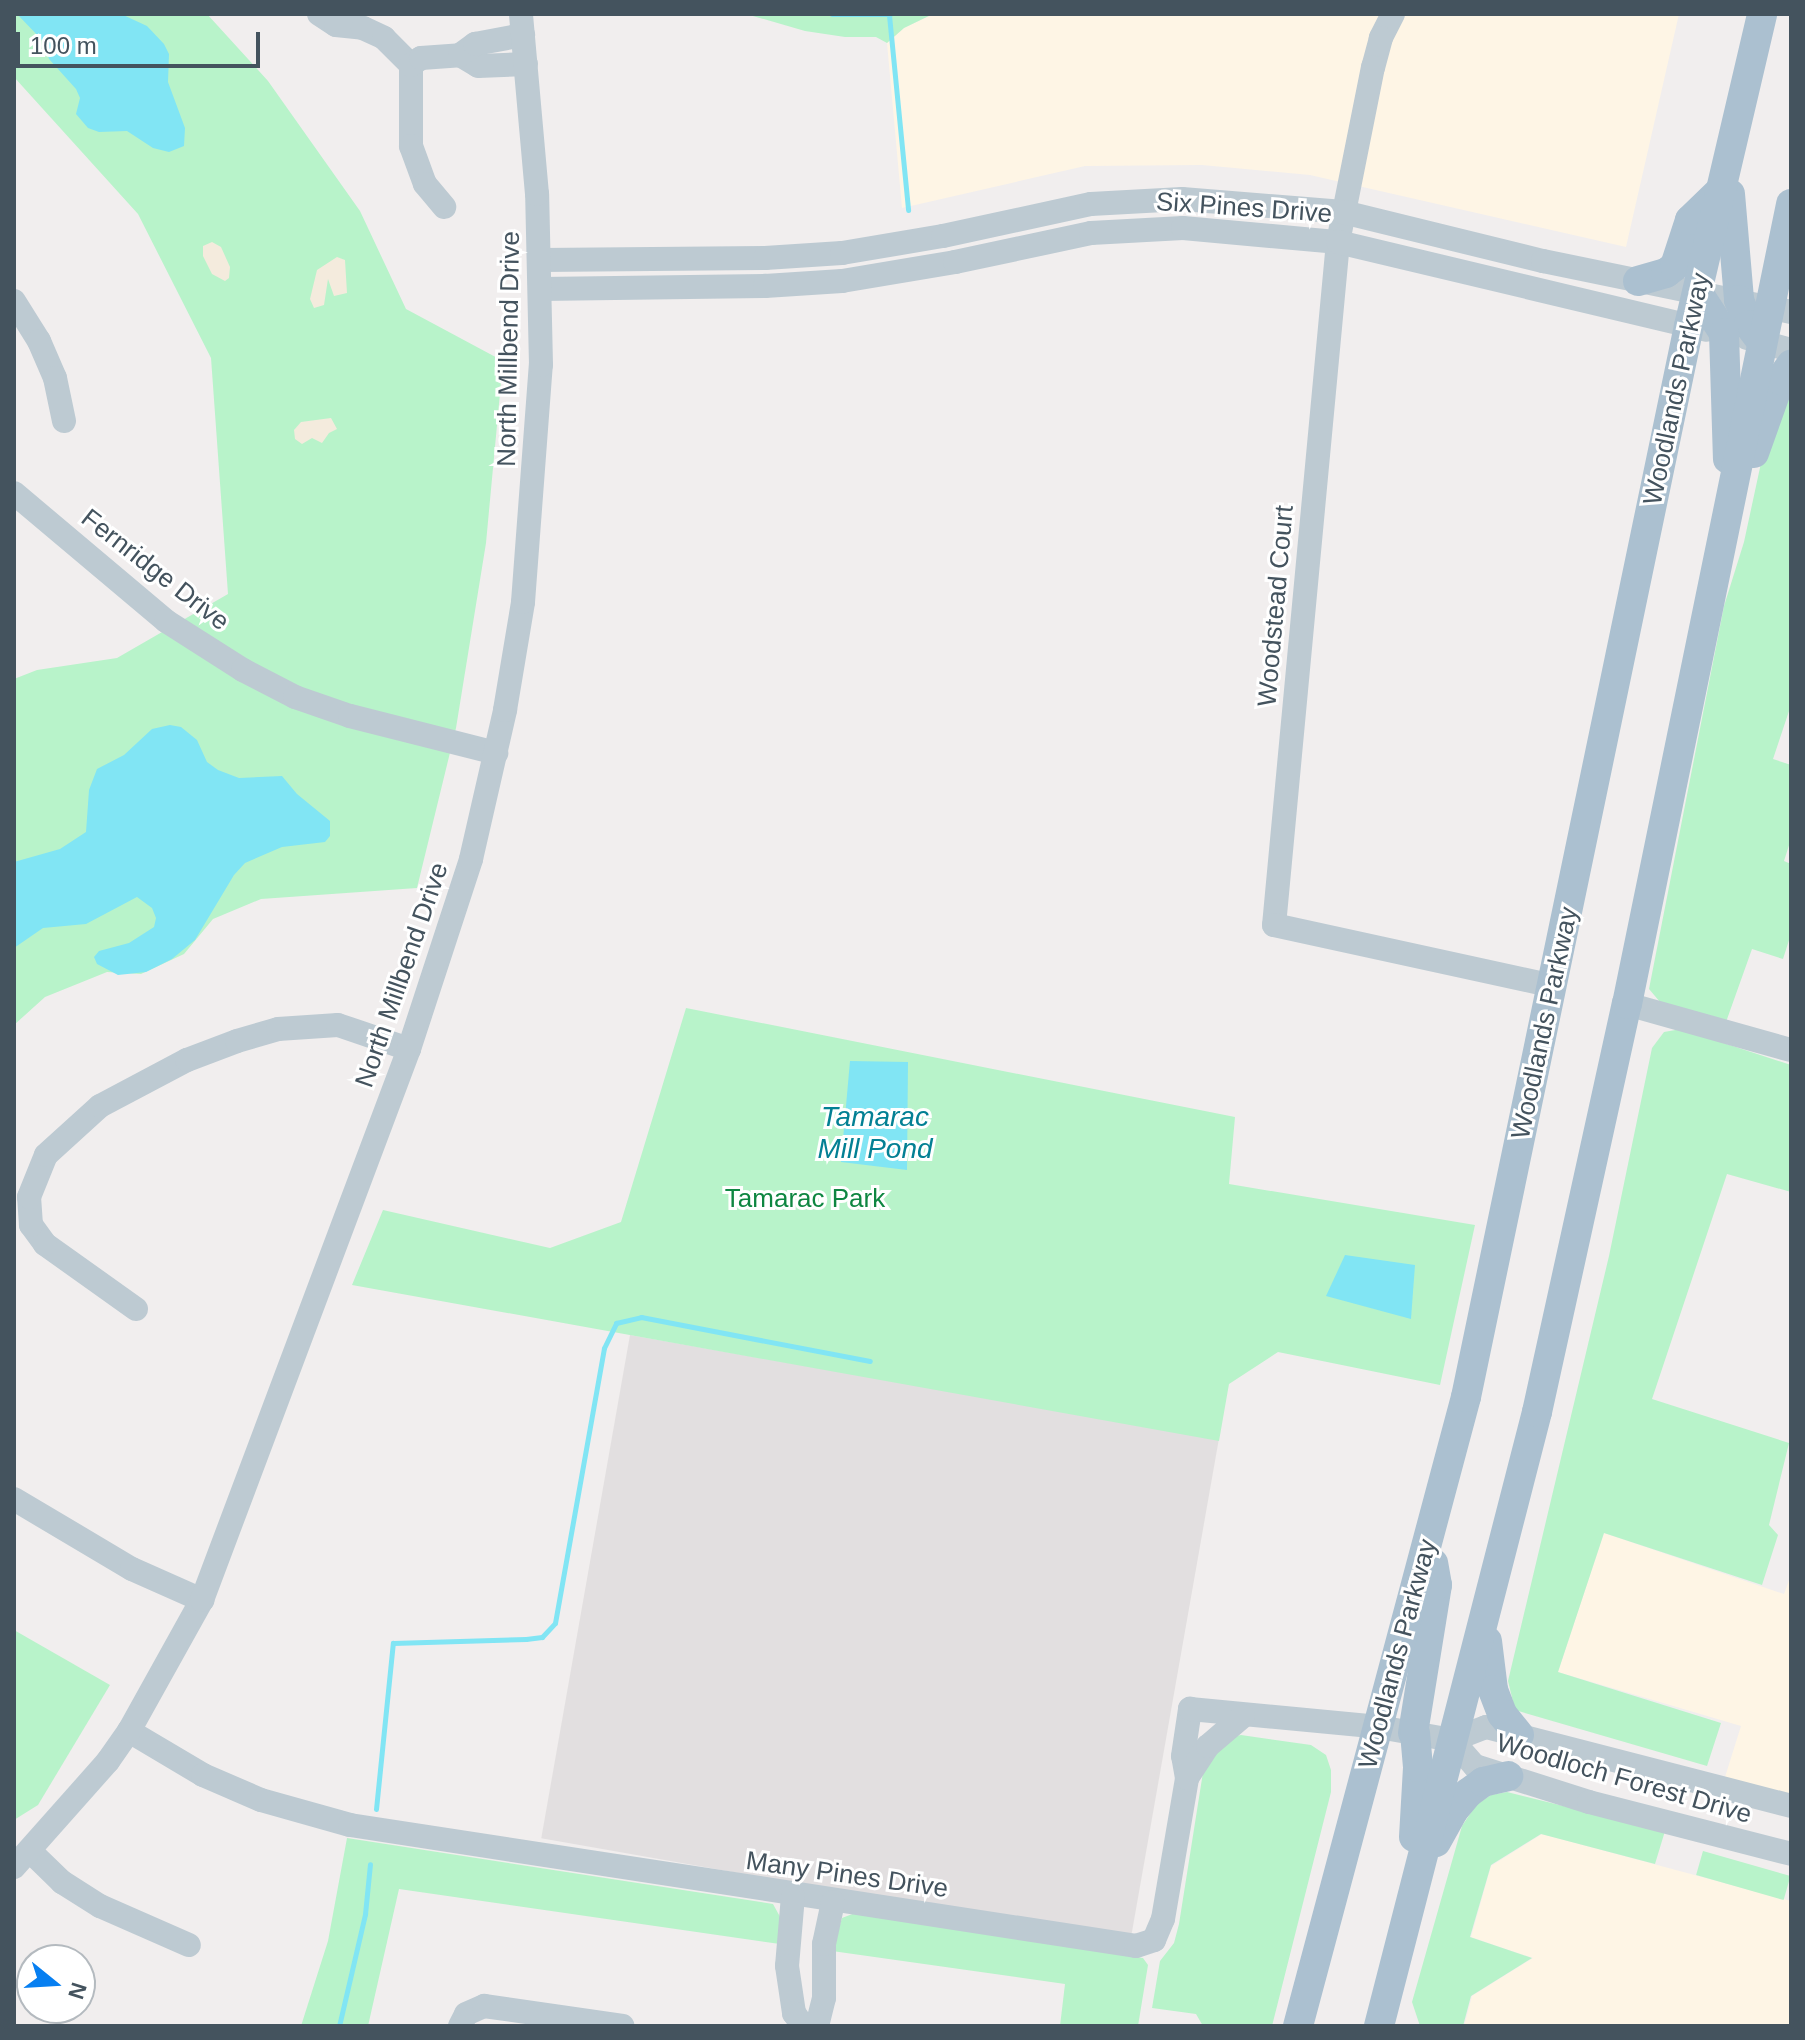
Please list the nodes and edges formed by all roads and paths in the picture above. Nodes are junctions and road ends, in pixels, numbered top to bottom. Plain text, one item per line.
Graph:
1 (319, 14) edge
2 (1393, 14) edge
3 (1762, 14) edge
4 (522, 24) edge
5 (460, 55) junction
6 (526, 64) junction
7 (411, 65) junction
8 (1725, 174) junction
9 (1791, 204) edge
10 (444, 207) dead end
11 (1343, 212) junction
12 (1338, 242) junction
13 (799, 255) junction
14 (541, 260) junction
15 (1638, 281) junction
16 (802, 283) junction
17 (541, 289) junction
18 (1698, 293) junction
19 (1739, 300) junction
20 (14, 301) edge
21 (1781, 310) edge
22 (1689, 326) junction
23 (1724, 333) junction
24 (1762, 342) junction
25 (1791, 350) edge
26 (1791, 365) edge
27 (64, 421) dead end
28 (14, 493) edge
29 (1731, 493) junction
30 (496, 753) junction
31 (1553, 986) junction
32 (1627, 1004) junction
33 (409, 1049) junction
34 (1791, 1050) edge
35 (136, 1309) dead end
36 (14, 1499) edge
37 (1429, 1538) junction
38 (202, 1600) junction
39 (1487, 1606) junction
40 (1243, 1716) junction
41 (1379, 1727) junction
42 (129, 1731) junction
43 (1414, 1733) junction
44 (1519, 1735) junction
45 (1452, 1740) junction
46 (1508, 1776) junction
47 (1187, 1778) junction
48 (1791, 1806) edge
49 (1791, 1854) edge
50 (22, 1859) edge
51 (1415, 1883) junction
52 (793, 1896) junction
53 (833, 1902) junction
54 (189, 1945) dead end
55 (460, 2026) edge
56 (623, 2026) edge
57 (803, 2026) edge
58 (817, 2026) edge
59 (1298, 2026) edge
60 (1379, 2026) edge

1 - 7 street
2 - 11 street, Woodstead Court
3 - 8 main road, Woodlands Parkway
4 - 5 street
4 - 6 street, North Millbend Drive
5 - 6 street
5 - 7 street
6 - 14 street, North Millbend Drive
7 - 10 street
8 - 15 main road
8 - 18 main road, Woodlands Parkway
8 - 19 main road
9 - 21 main road
11 - 12 street, Woodstead Court
11 - 13 street, Six Pines Drive
11 - 15 street, Six Pines Drive
12 - 16 street, Six Pines Drive
12 - 22 street, Six Pines Drive
12 - 31 street, Woodstead Court
13 - 14 street, Six Pines Drive
13 - 16 street
14 - 17 street, North Millbend Drive
15 - 18 street, Six Pines Drive
16 - 17 street, Six Pines Drive
17 - 30 street, North Millbend Drive
18 - 19 street, Six Pines Drive
18 - 22 main road, Woodlands Parkway
18 - 23 main road
19 - 21 street, Six Pines Drive
19 - 24 main road
20 - 27 street
21 - 24 main road
22 - 23 street, Six Pines Drive
22 - 31 main road, Woodlands Parkway
23 - 24 street, Six Pines Drive
23 - 29 main road
24 - 25 street, Six Pines Drive
24 - 29 main road
26 - 29 main road
28 - 30 street, Fernridge Drive
29 - 32 main road
30 - 33 street, North Millbend Drive
31 - 37 main road, Woodlands Parkway
32 - 34 street
32 - 39 main road
33 - 35 street
33 - 38 street, North Millbend Drive
36 - 38 street
37 - 41 main road, Woodlands Parkway
37 - 43 main road
38 - 42 street, North Millbend Drive
39 - 44 main road
39 - 45 main road
40 - 41 street, Many Pines Drive
40 - 47 street
40 - 47 street, Many Pines Drive
41 - 43 street, Woodloch Forest Drive
41 - 59 main road, Woodlands Parkway
42 - 50 street, North Millbend Drive
42 - 52 street, Many Pines Drive
43 - 45 street, Woodloch Forest Drive
43 - 51 main road
44 - 45 street, Woodloch Forest Drive
44 - 48 street, Woodloch Forest Drive
45 - 46 street, Woodloch Forest Drive
45 - 51 main road
46 - 49 street, Woodloch Forest Drive
46 - 51 main road
47 - 53 street, Many Pines Drive
50 - 54 street
51 - 60 main road
52 - 53 street, Many Pines Drive
52 - 57 street
53 - 58 street
55 - 56 street

